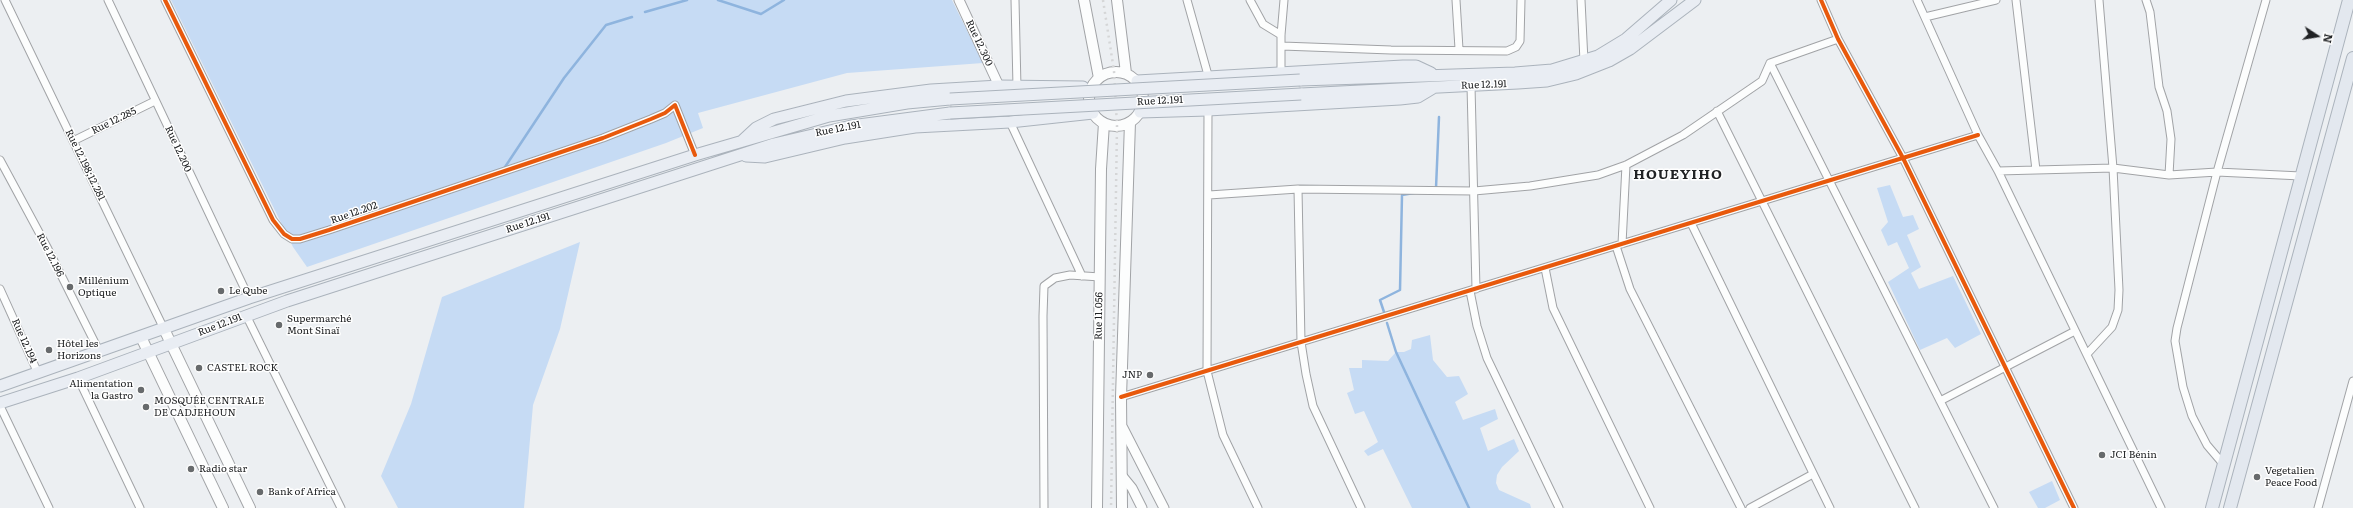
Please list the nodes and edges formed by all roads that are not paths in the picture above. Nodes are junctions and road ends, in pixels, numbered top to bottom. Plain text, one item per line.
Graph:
1 (5, 0) edge
2 (108, 0) edge
3 (165, 0) edge
4 (959, 0) edge
5 (1015, 0) edge
6 (1084, 0) edge
7 (1117, 0) edge
8 (1187, 0) edge
9 (1250, 0) edge
10 (1284, 0) edge
11 (1456, 0) edge
12 (1521, 0) edge
13 (1581, 0) edge
14 (1671, 0) edge
15 (1694, 0) edge
16 (1821, 0) edge
17 (1917, 0) edge
18 (1996, 0) edge
19 (2016, 0) edge
20 (2099, 0) edge
21 (2146, 0) edge
22 (2266, 0) edge
23 (2349, 0) edge
24 (1925, 17) junction
25 (1281, 35) junction
26 (1838, 39) junction
27 (1282, 46) junction
28 (1459, 49) junction
29 (2353, 58) edge
30 (1584, 61) junction
31 (1770, 63) junction
32 (1281, 72) junction
33 (1126, 73) junction
34 (2351, 73) edge
35 (1436, 74) junction
36 (1208, 76) junction
37 (1099, 78) junction
38 (1137, 81) junction
39 (999, 86) junction
40 (1471, 86) junction
41 (1017, 87) junction
42 (1091, 87) junction
43 (1435, 87) junction
44 (155, 101) junction
45 (1208, 110) junction
46 (1717, 111) junction
47 (1140, 112) junction
48 (1093, 113) junction
49 (1010, 122) junction
50 (1130, 122) junction
51 (1104, 123) junction
52 (1978, 136) junction
53 (73, 141) junction
54 (739, 144) junction
55 (695, 155) junction
56 (743, 155) junction
57 (1904, 158) junction
58 (0, 160) edge
59 (1626, 165) junction
60 (2113, 168) junction
61 (2036, 170) junction
62 (1998, 171) junction
63 (2217, 172) junction
64 (2169, 175) junction
65 (2301, 176) junction
66 (1830, 182) junction
67 (1298, 189) junction
68 (1474, 191) junction
69 (1209, 195) junction
70 (1763, 201) junction
71 (1691, 223) junction
72 (1619, 245) junction
73 (1545, 268) junction
74 (1082, 276) junction
75 (1100, 277) junction
76 (0, 290) edge
77 (1473, 290) junction
78 (250, 298) junction
79 (246, 315) junction
80 (164, 329) junction
81 (2075, 331) junction
82 (142, 337) junction
83 (1301, 342) junction
84 (170, 344) junction
85 (99, 351) junction
86 (148, 352) junction
87 (2087, 354) junction
88 (2005, 367) junction
89 (37, 371) junction
90 (1207, 371) junction
91 (78, 378) junction
92 (2353, 381) edge
93 (0, 386) edge
94 (1121, 397) junction
95 (1940, 401) junction
96 (0, 403) edge
97 (0, 406) edge
98 (1123, 428) junction
99 (2224, 465) junction
100 (1814, 474) junction
101 (1123, 477) junction
102 (49, 508) edge
103 (140, 508) edge
104 (223, 508) edge
105 (250, 508) edge
106 (341, 508) edge
107 (1044, 508) edge
108 (1097, 508) edge
109 (1122, 508) edge
110 (1142, 508) edge
111 (1164, 508) edge
112 (1258, 508) edge
113 (1361, 508) edge
114 (1559, 508) edge
115 (1650, 508) edge
116 (1742, 508) edge
117 (1750, 508) edge
118 (1830, 508) edge
119 (1915, 508) edge
120 (1994, 508) edge
121 (2074, 508) edge
122 (2161, 508) edge
123 (2212, 508) edge
124 (2230, 508) edge
125 (2318, 508) edge

1 - 53 street, Rue 12.198;12.281
2 - 44 street, Rue 12.200
3 - 55 street, Rue 12.202
4 - 39 street, Rue 12.300
5 - 41 street
6 - 37 main road
7 - 33 main road
8 - 36 street
9 - 25 street
10 - 25 street
11 - 28 street
12 - 28 street
13 - 30 street
14 - 30 main road, Rue 12.191
15 - 40 main road, Rue 12.191
16 - 26 street
17 - 24 street
18 - 24 street
19 - 61 street
20 - 60 street
21 - 64 street
22 - 63 street
23 - 65 highway
24 - 52 street
25 - 27 street
26 - 31 street
26 - 57 street
27 - 28 street
27 - 32 street
29 - 34 highway
30 - 35 main road, Rue 12.191
31 - 46 street
31 - 66 street
32 - 35 main road
32 - 36 main road
33 - 37 main road
33 - 38 main road
34 - 124 highway
35 - 54 main road, Rue 12.191, bridge
36 - 38 main road
37 - 42 main road
38 - 47 main road
39 - 41 main road
39 - 54 main road
40 - 43 main road, Rue 12.191
40 - 68 street
41 - 42 main road
42 - 48 main road
43 - 45 main road
43 - 56 main road, Rue 12.191, bridge
44 - 53 street, Rue 12.285
44 - 78 street, Rue 12.200
45 - 47 main road
45 - 69 street
46 - 59 street
46 - 70 street
47 - 50 main road
48 - 49 main road
48 - 51 main road
49 - 56 main road
49 - 74 street
50 - 51 main road
50 - 94 main road
51 - 75 main road, Rue 11.056
52 - 57 street
52 - 62 street
53 - 80 street, Rue 12.198;12.281
54 - 55 main road, Rue 12.191
55 - 78 main road, Rue 12.191
56 - 79 main road, Rue 12.191
57 - 66 street
57 - 88 street
58 - 85 street, Rue 12.196
59 - 68 street
59 - 72 street
60 - 61 street
60 - 64 street
60 - 87 street
61 - 62 street
62 - 81 street
63 - 64 street
63 - 65 street
63 - 99 street
65 - 99 highway
66 - 70 street
66 - 95 street
67 - 68 street
67 - 69 street
67 - 83 street
68 - 77 street
69 - 90 street
70 - 71 street
70 - 119 street
71 - 72 street
71 - 100 street
72 - 73 street
72 - 116 street
73 - 77 street
73 - 115 street
74 - 75 street
74 - 107 street
75 - 108 main road, Rue 11.056
76 - 89 street, Rue 12.194
77 - 83 street
77 - 114 street
78 - 80 main road, Rue 12.191
79 - 84 main road, Rue 12.191
79 - 106 street
80 - 82 main road, Rue 12.191
80 - 84 main road
81 - 87 street
81 - 88 street
82 - 85 main road, Rue 12.191
82 - 86 main road
83 - 90 street
83 - 113 street
84 - 86 main road, Rue 12.191
84 - 105 main road
85 - 89 main road, Rue 12.191
86 - 91 main road, Rue 12.191
86 - 104 main road
87 - 122 street
88 - 95 street
88 - 121 street
89 - 93 main road, Rue 12.191
90 - 94 street
90 - 112 street
91 - 96 main road, Rue 12.191
91 - 103 street
92 - 125 street
94 - 98 main road
95 - 120 street
97 - 102 street
98 - 101 main road
98 - 111 street
99 - 123 highway
100 - 117 street
100 - 118 street
101 - 109 main road
101 - 110 street

